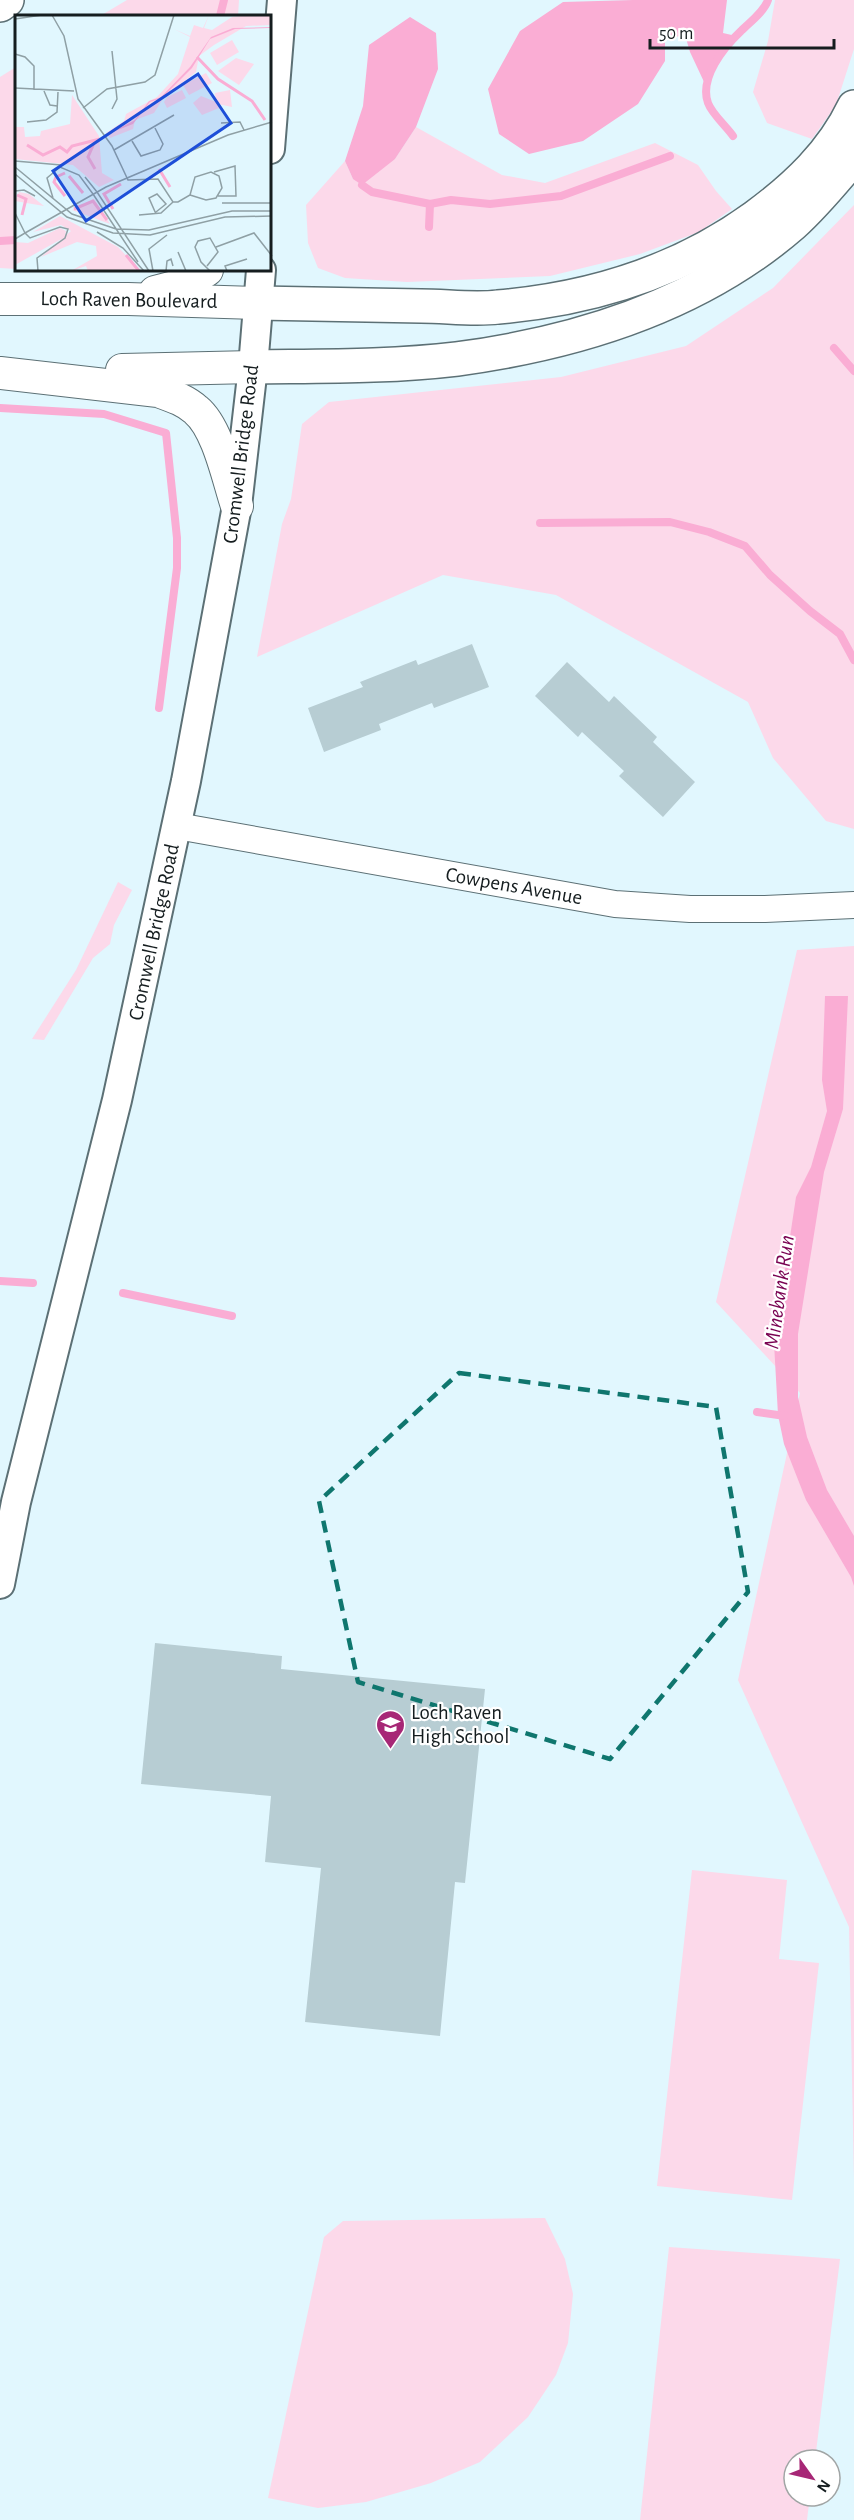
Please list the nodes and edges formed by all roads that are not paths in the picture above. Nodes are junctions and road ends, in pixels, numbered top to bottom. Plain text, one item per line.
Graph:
1 (7, 0) edge
2 (282, 0) edge
3 (0, 4) edge
4 (854, 107) edge
5 (272, 124) edge
6 (854, 157) edge
7 (204, 272) edge
8 (261, 272) edge
9 (0, 299) edge
10 (128, 299) junction
11 (258, 303) junction
12 (253, 367) junction
13 (0, 373) edge
14 (237, 506) junction
15 (177, 826) junction
16 (854, 905) edge
17 (0, 1584) edge

1 - 3 highway
2 - 5 main road
4 - 11 highway
6 - 12 highway
7 - 10 main road
8 - 11 main road, Cromwell Bridge Road
9 - 10 main road, Loch Raven Boulevard
10 - 11 main road, Loch Raven Boulevard
11 - 12 main road, Cromwell Bridge Road
12 - 13 main road
12 - 14 main road, Cromwell Bridge Road
13 - 14 main road
14 - 15 main road, Cromwell Bridge Road
15 - 16 street, Cowpens Avenue
15 - 17 main road, Cromwell Bridge Road

